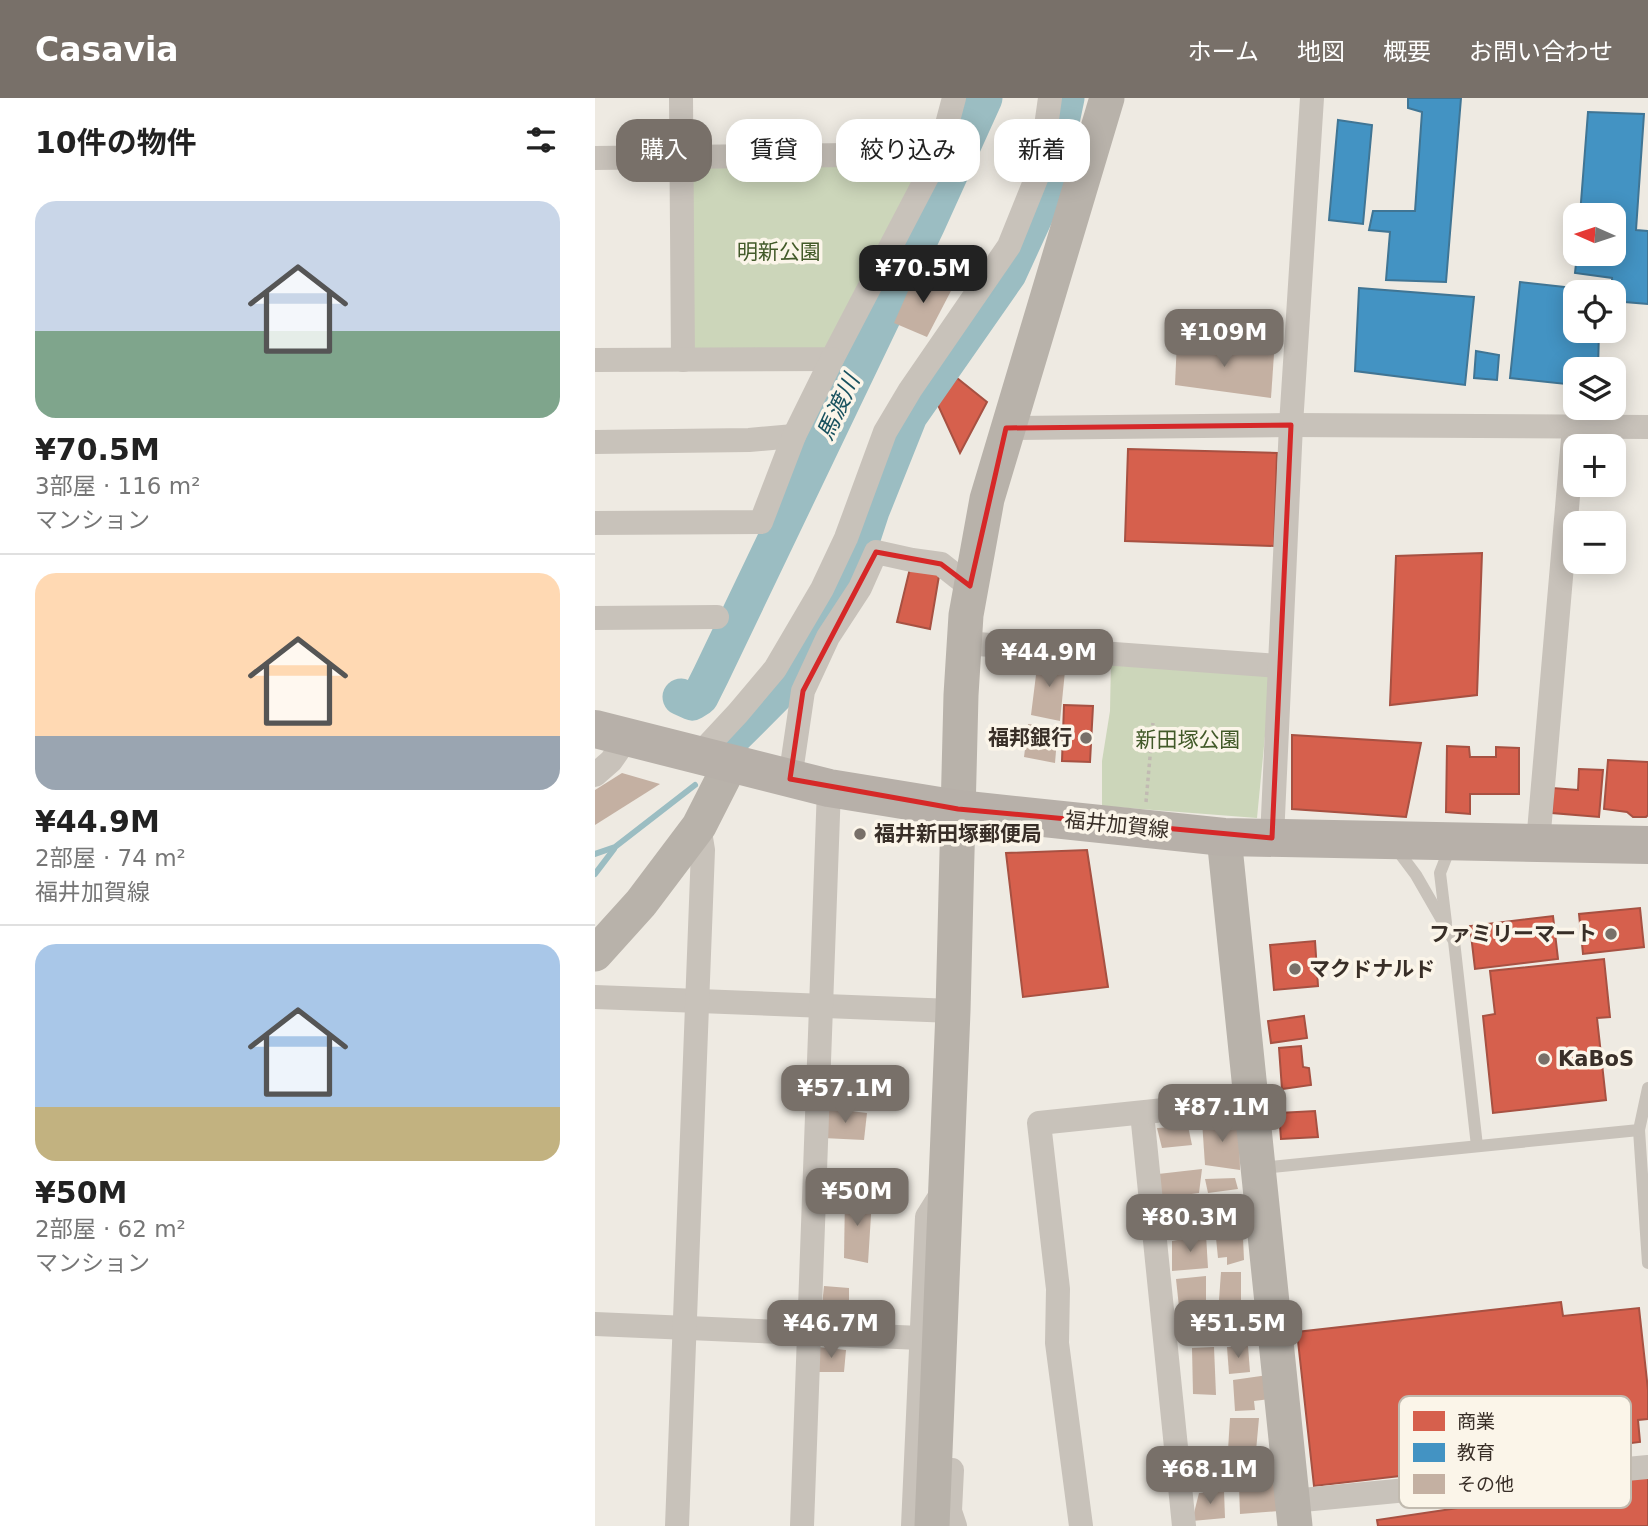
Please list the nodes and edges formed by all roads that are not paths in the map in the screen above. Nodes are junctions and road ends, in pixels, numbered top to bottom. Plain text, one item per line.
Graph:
1 (681, 98) edge
2 (954, 98) edge
3 (1050, 98) edge
4 (1313, 98) edge
5 (1104, 101) edge
6 (681, 119) edge
7 (948, 119) edge
8 (836, 155) edge
9 (712, 157) edge
10 (595, 158) edge
11 (616, 158) edge
12 (681, 182) edge
13 (924, 182) edge
14 (832, 359) junction
15 (595, 360) edge
16 (683, 360) junction
17 (1291, 425) junction
18 (1574, 427) junction
19 (1648, 427) edge
20 (1006, 428) junction
21 (794, 436) junction
22 (595, 442) edge
23 (595, 523) edge
24 (970, 587) junction
25 (717, 617) dead end
26 (595, 618) edge
27 (964, 643) junction
28 (1279, 666) junction
29 (611, 734) edge
30 (714, 760) junction
31 (595, 775) edge
32 (790, 779) junction
33 (829, 788) junction
34 (958, 809) junction
35 (699, 826) junction
36 (1224, 836) junction
37 (1272, 838) junction
38 (1391, 840) junction
39 (1452, 842) junction
40 (1538, 843) junction
41 (1648, 845) edge
42 (1447, 928) junction
43 (595, 954) edge
44 (595, 997) edge
45 (697, 1002) junction
46 (822, 1005) junction
47 (953, 1011) junction
48 (1648, 1088) edge
49 (1251, 1101) junction
50 (1142, 1112) junction
51 (1639, 1130) junction
52 (1477, 1146) junction
53 (1257, 1169) junction
54 (944, 1189) junction
55 (1648, 1263) edge
56 (595, 1324) edge
57 (685, 1328) junction
58 (809, 1334) junction
59 (921, 1338) junction
60 (1399, 1503) edge
61 (1291, 1519) edge
62 (677, 1526) edge
63 (802, 1526) edge
64 (913, 1526) edge
65 (932, 1526) edge
66 (955, 1526) edge
67 (1081, 1526) edge
68 (1184, 1526) edge

1 - 6 street
2 - 7 street
3 - 30 street
4 - 17 street
5 - 20 street
8 - 9 street
10 - 11 street
12 - 16 street
13 - 14 street
14 - 16 street
14 - 21 street
15 - 16 street
17 - 18 street
17 - 20 street
17 - 28 street
18 - 19 street
18 - 40 street
20 - 24 street
21 - 22 street
21 - 23 street
24 - 27 street
24 - 32 street
25 - 26 street
27 - 28 street
27 - 34 street
28 - 37 street
29 - 30 main road, 福井加賀線
29 - 31 street
30 - 32 main road, 福井加賀線
30 - 35 street
32 - 33 main road, 福井加賀線
33 - 34 main road, 福井加賀線
33 - 46 street
34 - 36 main road, 福井加賀線
34 - 47 street
35 - 43 street
35 - 45 street
36 - 37 main road, 福井加賀線
36 - 49 street
37 - 38 main road, 福井加賀線
38 - 39 main road, 福井加賀線
38 - 42 lane
39 - 40 main road, 福井加賀線
39 - 42 lane
40 - 41 main road, 福井加賀線
42 - 52 lane
44 - 45 street
45 - 46 street
45 - 57 street
46 - 47 street
46 - 58 street
47 - 54 street
48 - 51 lane
49 - 50 street
49 - 53 street
50 - 67 street
50 - 68 street
51 - 52 lane
51 - 55 lane
52 - 53 lane
53 - 61 street
54 - 59 street
54 - 65 street
54 - 66 street
56 - 57 street
57 - 58 street
57 - 62 street
58 - 59 street
58 - 63 street
59 - 64 street
60 - 61 street

